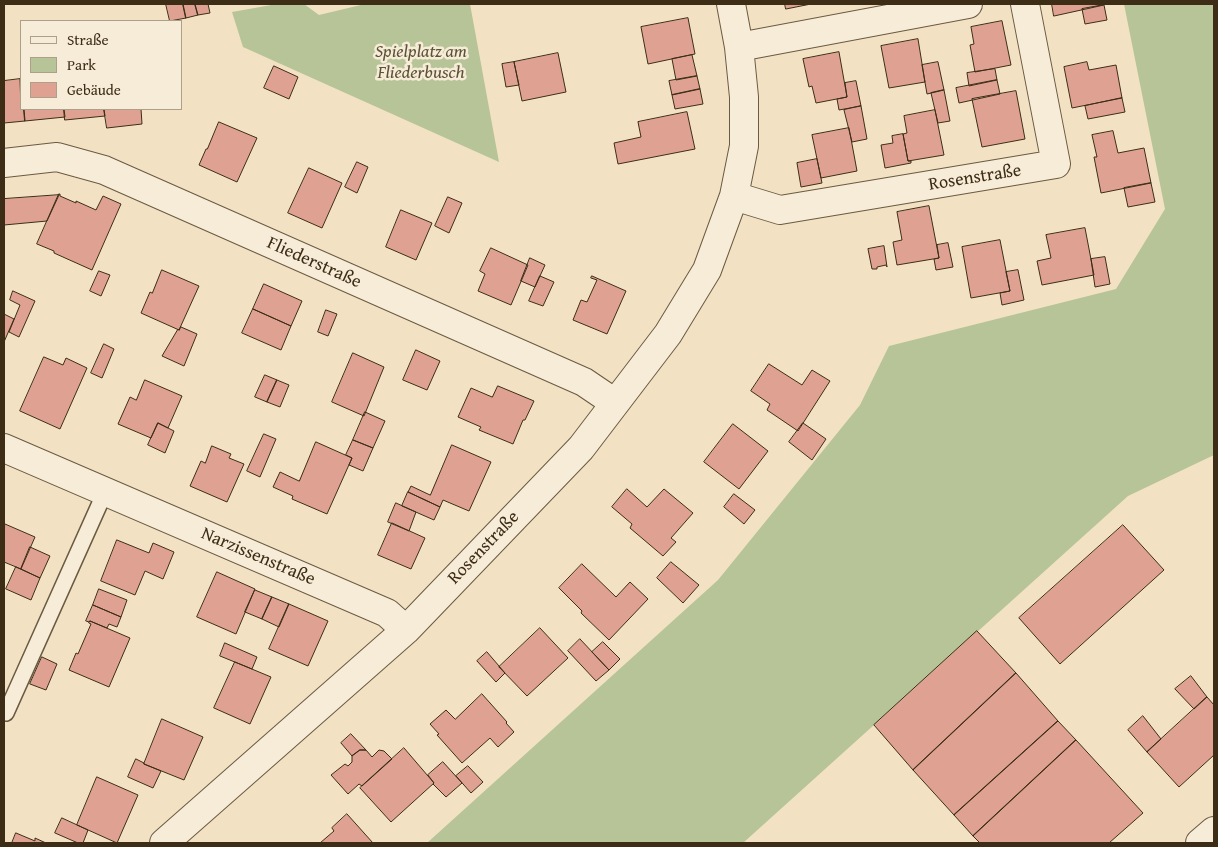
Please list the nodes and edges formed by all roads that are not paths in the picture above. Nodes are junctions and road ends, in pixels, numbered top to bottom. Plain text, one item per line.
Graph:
1 (731, 4) edge
2 (968, 4) edge
3 (1025, 4) edge
4 (739, 47) junction
5 (4, 162) edge
6 (734, 196) junction
7 (615, 403) junction
8 (4, 448) edge
9 (105, 492) junction
10 (406, 630) junction
11 (6, 713) dead end
12 (1214, 831) edge
13 (164, 843) edge
14 (1200, 843) edge

1 - 4 street, Rosenstraße
2 - 4 street
3 - 6 street, Rosenstraße
4 - 6 street, Rosenstraße
5 - 7 street, Fliederstraße
6 - 7 street, Rosenstraße
7 - 10 street, Rosenstraße
8 - 9 street, Narzissenstraße
9 - 10 street, Narzissenstraße
9 - 11 lane
10 - 13 street, Rosenstraße
12 - 14 street

